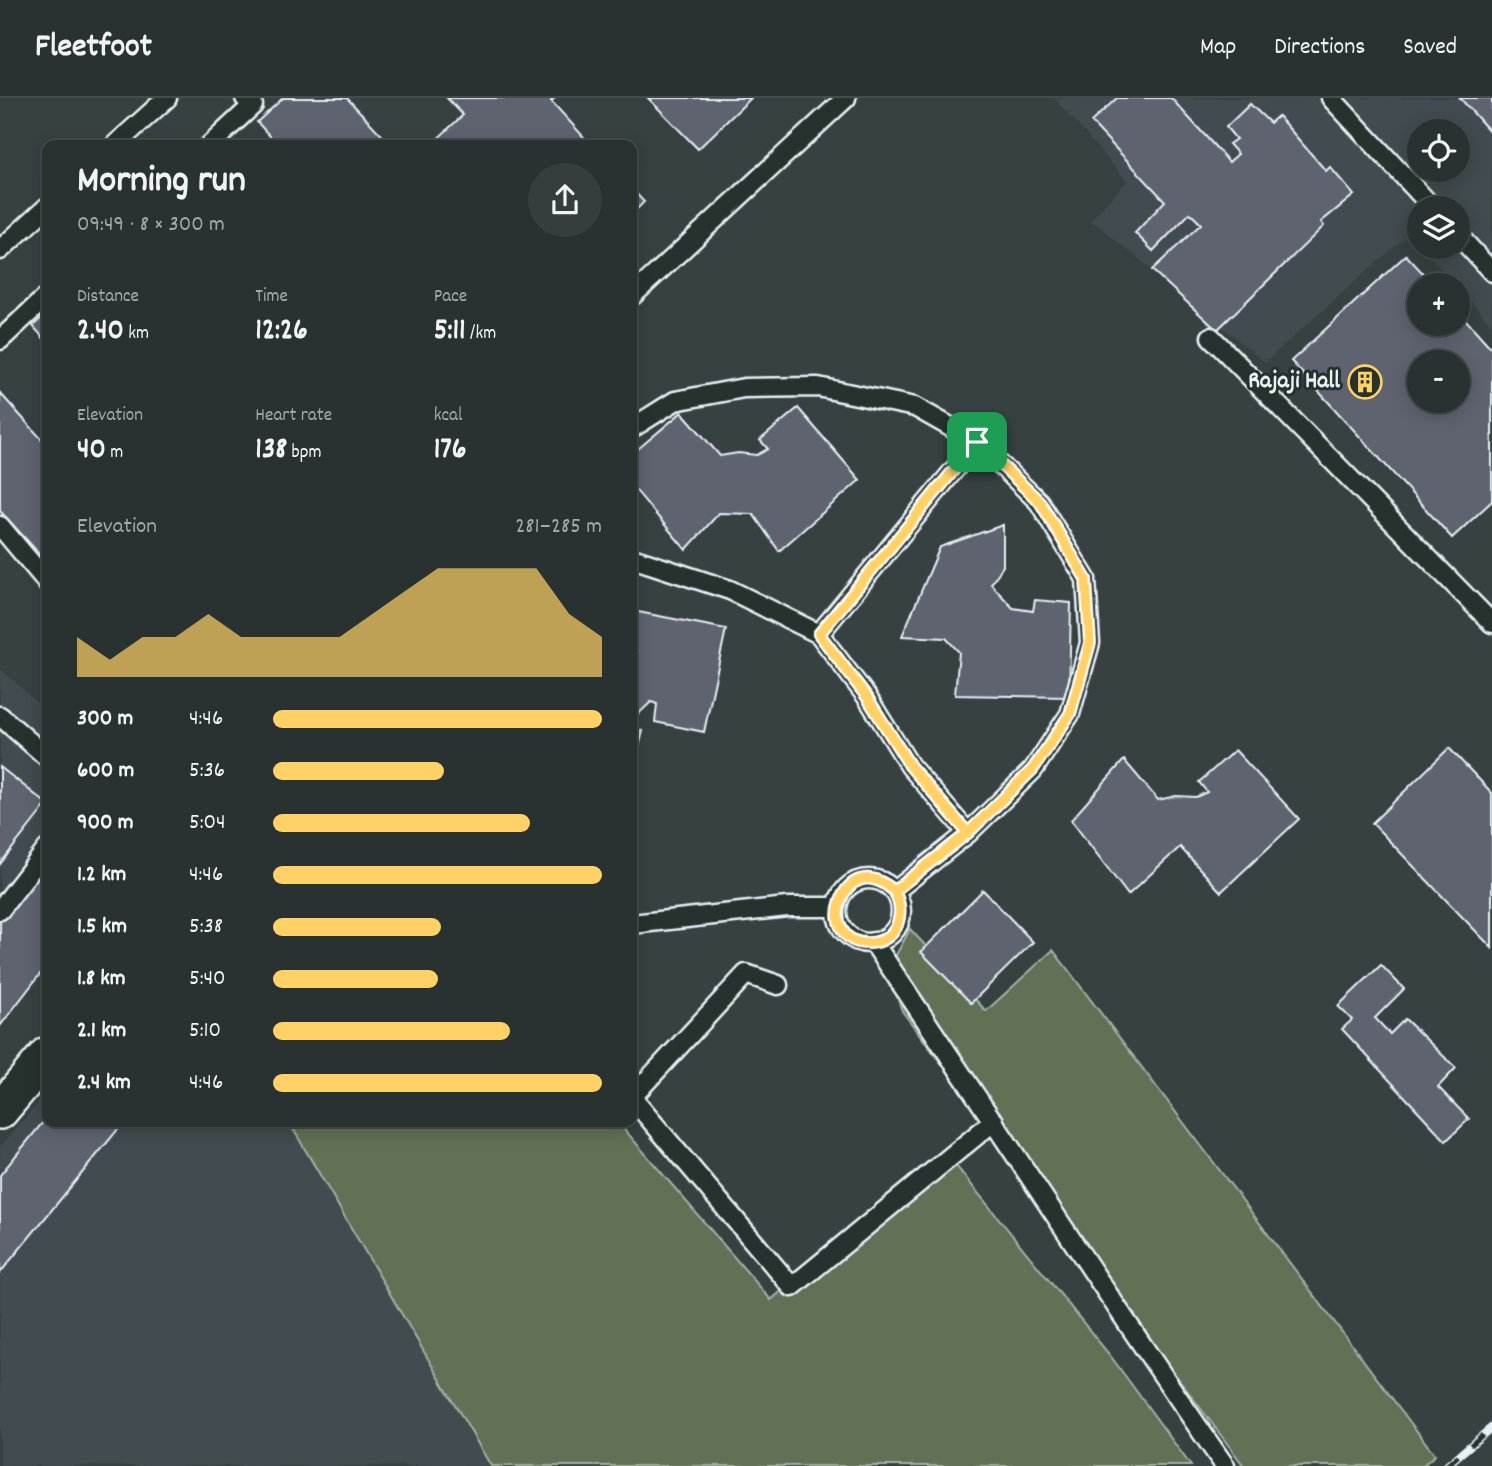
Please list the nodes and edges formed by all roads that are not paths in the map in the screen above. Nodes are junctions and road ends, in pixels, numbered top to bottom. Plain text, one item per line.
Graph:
1 (167, 98) edge
2 (846, 98) edge
3 (1331, 98) edge
4 (253, 100) edge
5 (121, 140) edge
6 (215, 140) edge
7 (1422, 196) edge
8 (42, 212) edge
9 (1470, 248) edge
10 (0, 250) edge
11 (1492, 272) edge
12 (637, 291) edge
13 (42, 301) edge
14 (1211, 337) dead end
15 (0, 340) edge
16 (637, 425) edge
17 (977, 442) junction
18 (0, 526) edge
19 (637, 560) edge
20 (42, 576) edge
21 (1489, 612) edge
22 (819, 634) junction
23 (0, 716) edge
24 (42, 753) edge
25 (968, 833) junction
26 (42, 855) edge
27 (894, 891) junction
28 (837, 907) junction
29 (0, 910) edge
30 (637, 923) edge
31 (873, 942) junction
32 (778, 985) dead end
33 (42, 1061) edge
34 (637, 1093) edge
35 (637, 1104) edge
36 (0, 1111) edge
37 (994, 1121) junction
38 (1225, 1466) edge

1 - 5 lane
2 - 12 lane
3 - 7 lane
4 - 6 lane
8 - 10 lane
9 - 11 lane
13 - 15 lane
14 - 21 lane
16 - 17 lane
17 - 22 lane
17 - 25 lane
18 - 20 lane
19 - 22 lane
22 - 25 lane
23 - 24 lane
25 - 27 lane
26 - 29 lane
27 - 28 lane
27 - 31 lane
28 - 30 lane
28 - 31 lane
31 - 37 lane
32 - 34 lane
33 - 36 street
35 - 37 lane
37 - 38 lane

